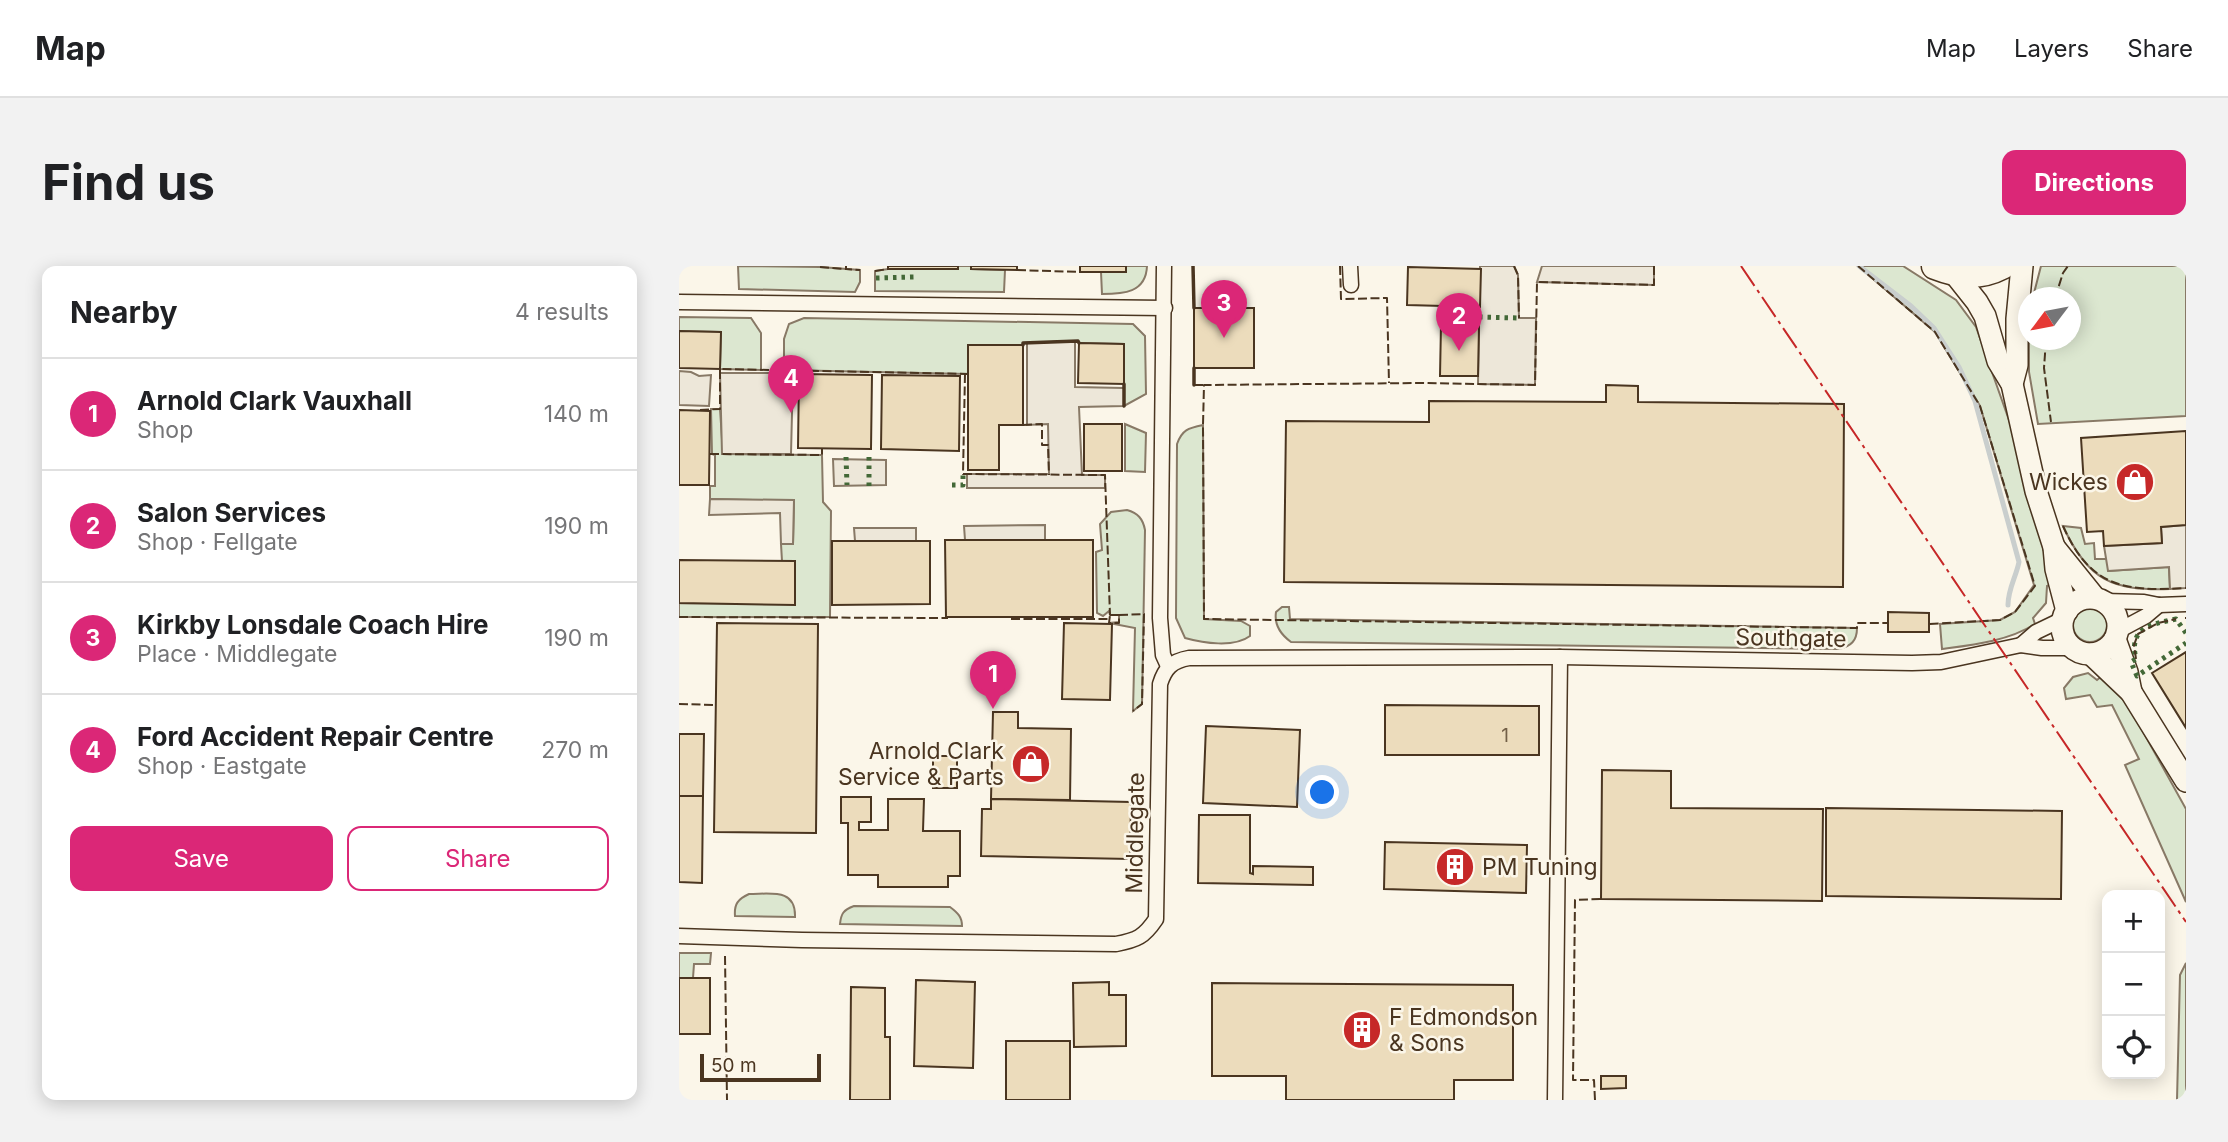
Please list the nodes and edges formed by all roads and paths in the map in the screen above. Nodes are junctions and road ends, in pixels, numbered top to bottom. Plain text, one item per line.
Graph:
1 (1164, 266) edge
2 (1350, 266) edge
3 (2002, 266) edge
4 (2022, 266) edge
5 (1945, 270) edge
6 (1351, 285) dead end
7 (679, 302) edge
8 (1165, 308) junction
9 (2012, 384) junction
10 (2054, 547) junction
11 (2099, 600) junction
12 (2186, 604) edge
13 (2159, 606) junction
14 (2065, 615) junction
15 (2116, 635) junction
16 (2021, 645) junction
17 (2083, 651) junction
18 (1560, 657) junction
19 (1168, 666) junction
20 (2131, 692) junction
21 (2186, 781) edge
22 (679, 936) edge
23 (1555, 1100) edge

1 - 8 street, Middlegate
2 - 6 street
3 - 5 highway
4 - 9 main road
5 - 9 main road
7 - 8 street
8 - 19 street, Middlegate
9 - 10 main road
10 - 11 main road
10 - 14 main road
11 - 13 street
11 - 14 main road
11 - 15 main road
12 - 13 street
13 - 15 street
14 - 16 street, Southgate
14 - 17 main road
15 - 17 main road
15 - 20 main road
16 - 17 street, Southgate
16 - 18 street, Southgate
17 - 20 main road
18 - 19 street, Southgate
18 - 23 street
19 - 22 street, Middlegate
20 - 21 main road

